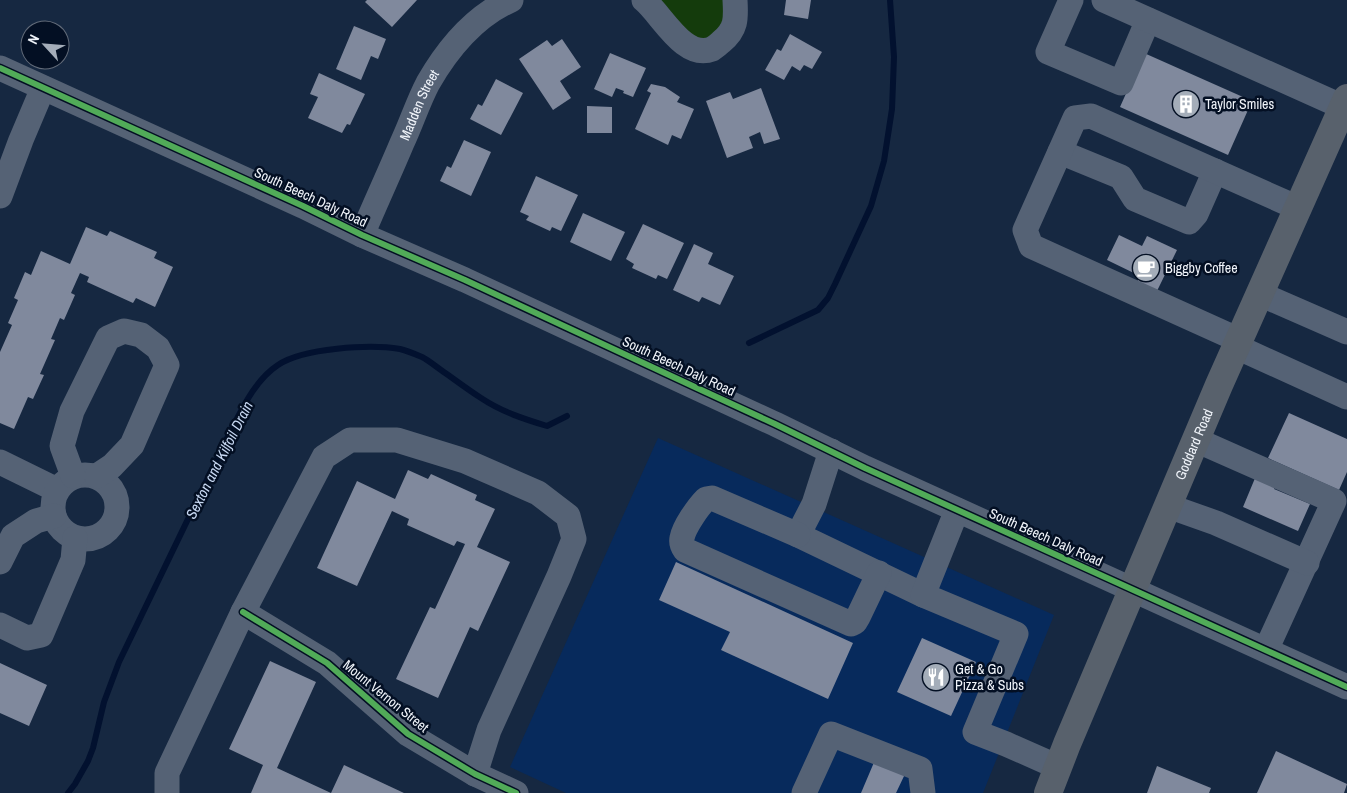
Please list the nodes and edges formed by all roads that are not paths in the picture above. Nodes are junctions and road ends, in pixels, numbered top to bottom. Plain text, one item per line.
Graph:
1 (510, 0) edge
2 (644, 0) edge
3 (735, 0) edge
4 (1071, 0) edge
5 (1104, 0) edge
6 (1148, 20) junction
7 (0, 68) edge
8 (44, 88) junction
9 (1345, 102) edge
10 (1060, 152) junction
11 (1215, 171) junction
12 (0, 196) edge
13 (1298, 208) junction
14 (362, 235) junction
15 (1260, 294) junction
16 (1347, 332) edge
17 (1238, 343) junction
18 (1347, 397) edge
19 (1196, 440) junction
20 (831, 451) junction
21 (0, 462) edge
22 (76, 481) junction
23 (1168, 506) junction
24 (957, 510) junction
25 (54, 516) junction
26 (798, 535) junction
27 (75, 538) junction
28 (0, 562) edge
29 (1306, 563) junction
30 (879, 573) junction
31 (1132, 590) junction
32 (923, 595) junction
33 (243, 612) junction
34 (0, 625) edge
35 (1266, 650) junction
36 (1347, 688) edge
37 (1058, 768) junction
38 (495, 786) edge
39 (167, 793) edge
40 (804, 793) edge
41 (923, 793) edge
42 (1048, 793) edge

1 - 14 street, Madden Street
2 - 3 street
4 - 6 street
5 - 6 street
6 - 9 street
7 - 8 street, South Beech Daly Road
8 - 12 street
8 - 14 street, South Beech Daly Road
9 - 13 main road, Goddard Road
10 - 11 street
10 - 11 street
10 - 17 street
11 - 13 street
13 - 15 main road, Goddard Road
14 - 20 street, South Beech Daly Road
15 - 16 street
15 - 17 main road, Goddard Road
17 - 18 street
17 - 19 main road, Goddard Road
19 - 23 main road, Goddard Road
19 - 29 street
20 - 24 street, South Beech Daly Road
20 - 26 street
21 - 22 street
22 - 22 street
22 - 25 street
22 - 27 street
23 - 29 street
23 - 31 main road, Goddard Road
24 - 31 street, South Beech Daly Road
24 - 32 street
25 - 27 street
25 - 28 street
26 - 30 street
26 - 30 street
27 - 34 street
29 - 35 street
30 - 32 street
31 - 35 street, South Beech Daly Road
31 - 37 main road, Goddard Road
32 - 37 street
33 - 38 street, Mount Vernon Street
33 - 38 street
33 - 39 street
35 - 36 street, South Beech Daly Road
37 - 42 main road, Goddard Road
40 - 41 street

